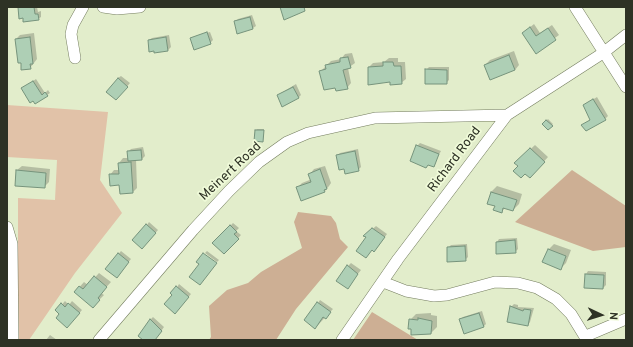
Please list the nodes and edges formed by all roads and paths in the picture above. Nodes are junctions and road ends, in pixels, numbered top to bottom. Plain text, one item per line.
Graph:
1 (83, 7) edge
2 (103, 7) edge
3 (140, 7) edge
4 (575, 7) edge
5 (626, 35) edge
6 (604, 53) junction
7 (75, 58) dead end
8 (626, 88) edge
9 (506, 115) junction
10 (7, 228) edge
11 (383, 282) junction
12 (626, 318) edge
13 (586, 338) edge
14 (14, 340) edge
15 (99, 340) edge
16 (342, 340) edge

1 - 7 street
2 - 3 street
4 - 6 street
5 - 6 street, Richard Road
6 - 8 street
6 - 9 street, Richard Road
9 - 11 street, Richard Road
9 - 15 street, Meinert Road
10 - 14 street
11 - 13 street
11 - 16 street, Richard Road
12 - 13 street

